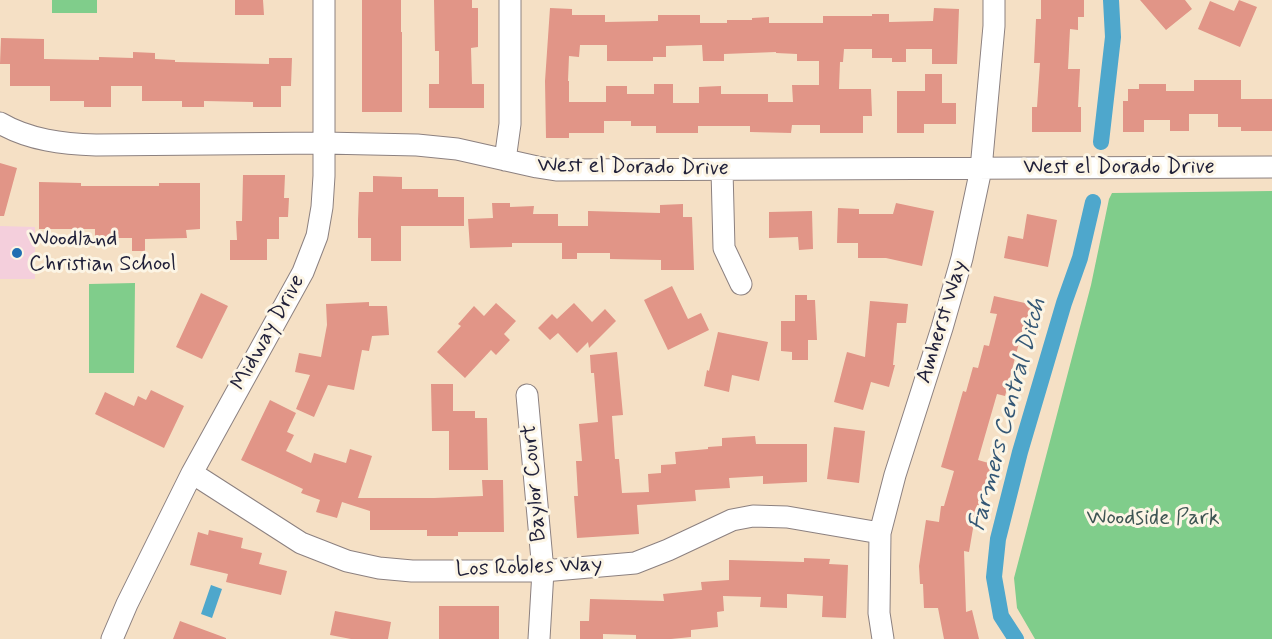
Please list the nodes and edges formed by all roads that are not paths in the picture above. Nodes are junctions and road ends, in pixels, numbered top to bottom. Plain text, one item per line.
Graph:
1 (324, 0) edge
2 (510, 0) edge
3 (994, 0) edge
4 (0, 123) edge
5 (324, 144) junction
6 (505, 160) junction
7 (1272, 167) edge
8 (981, 169) junction
9 (722, 170) junction
10 (741, 284) dead end
11 (527, 395) dead end
12 (192, 473) junction
13 (880, 533) junction
14 (543, 571) junction
15 (112, 639) edge
16 (538, 639) edge
17 (883, 639) edge

1 - 5 street, Midway Drive
2 - 6 street
3 - 8 street, Amherst Way
4 - 5 street, West el Dorado Drive
5 - 6 street, West el Dorado Drive
5 - 12 street, Midway Drive
6 - 9 street, West el Dorado Drive
7 - 8 street, West el Dorado Drive
8 - 9 street, West el Dorado Drive
8 - 13 street, Amherst Way
9 - 10 street
11 - 14 street, Baylor Court
12 - 14 street, Los Robles Way
12 - 15 street, Midway Drive
13 - 14 street, Los Robles Way
13 - 17 street, Amherst Way
14 - 16 street, Baylor Court

